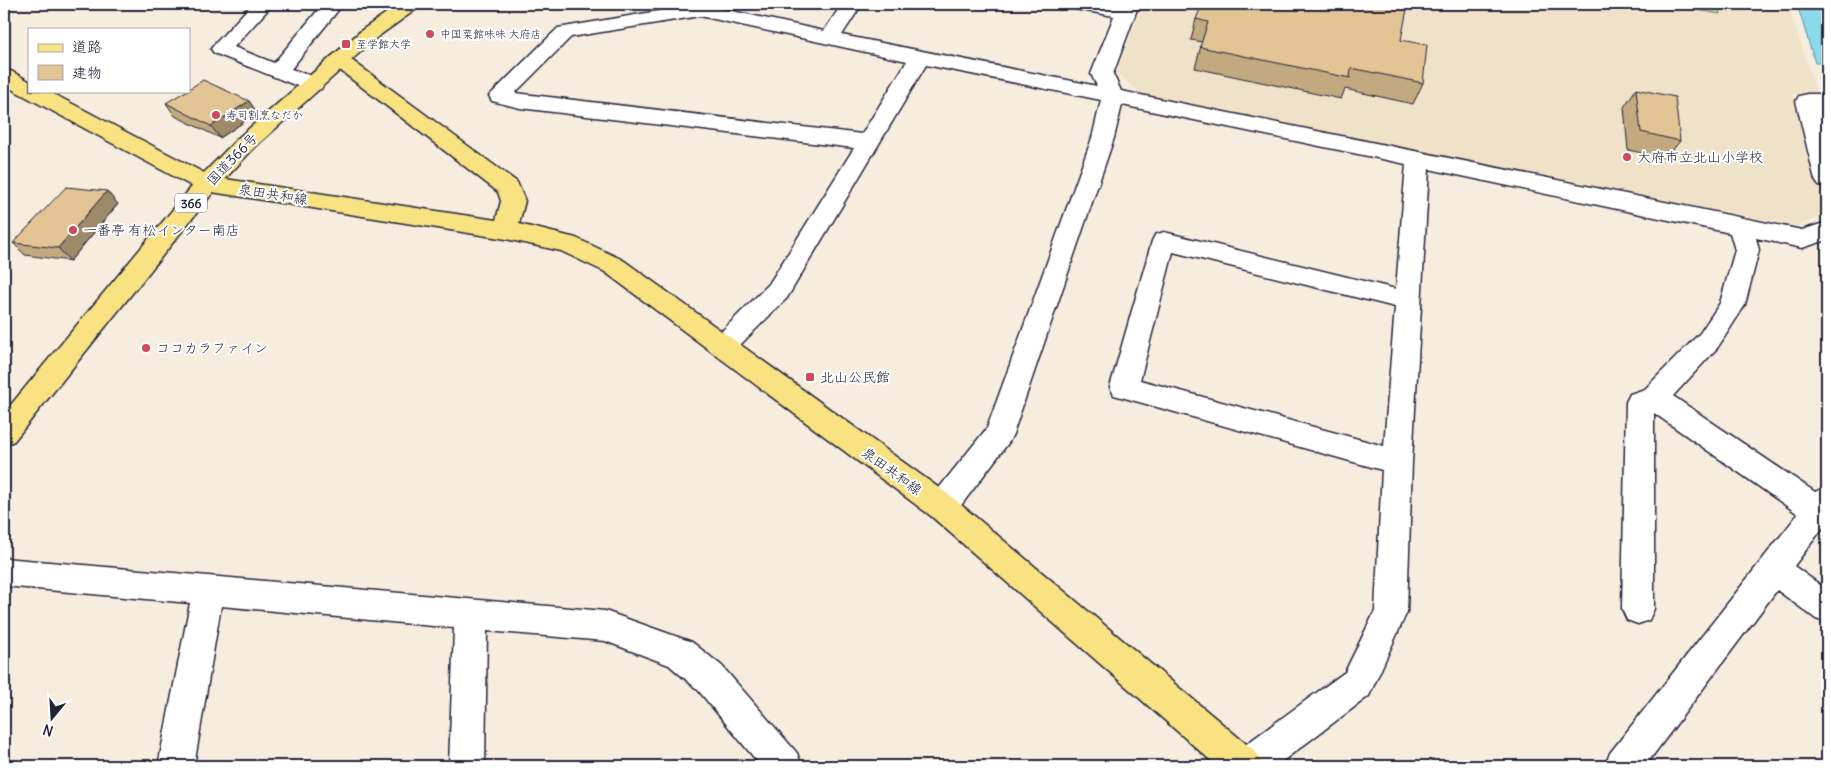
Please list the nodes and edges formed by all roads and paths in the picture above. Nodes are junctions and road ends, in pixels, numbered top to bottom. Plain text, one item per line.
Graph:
1 (263, 4) edge
2 (333, 4) edge
3 (411, 4) edge
4 (852, 4) edge
5 (1077, 4) edge
6 (1127, 8) edge
7 (830, 38) junction
8 (920, 58) junction
9 (339, 60) junction
10 (278, 72) junction
11 (4, 76) edge
12 (313, 84) junction
13 (28, 90) edge
14 (32, 92) edge
15 (1113, 96) junction
16 (1827, 100) edge
17 (868, 142) junction
18 (1418, 160) junction
19 (1827, 180) edge
20 (207, 184) junction
21 (1741, 226) junction
22 (506, 230) junction
23 (1827, 231) edge
24 (1408, 301) junction
25 (722, 346) junction
26 (1654, 398) junction
27 (4, 433) edge
28 (1397, 462) junction
29 (1823, 505) edge
30 (942, 507) junction
31 (1773, 570) junction
32 (4, 572) edge
33 (208, 590) junction
34 (1827, 608) edge
35 (1638, 609) dead end
36 (471, 614) junction
37 (176, 766) edge
38 (467, 766) edge
39 (784, 766) edge
40 (1245, 766) edge
41 (1623, 766) edge

1 - 10 street
2 - 10 street
3 - 9 main road, 国道366号 / 366
4 - 7 street
5 - 6 street
6 - 15 street
7 - 8 street
7 - 17 street
8 - 15 street
8 - 17 street
9 - 12 main road, 国道366号 / 366
9 - 22 main road
10 - 12 street
11 - 13 main road, 泉田共和線
12 - 20 main road, 国道366号 / 366
14 - 20 main road, 泉田共和線
15 - 18 street
15 - 30 street
16 - 19 street
17 - 25 street
18 - 21 street
18 - 24 street
20 - 22 main road, 泉田共和線
20 - 27 main road, 国道366号 / 366
21 - 23 street
21 - 26 street
22 - 25 main road, 泉田共和線
24 - 28 street
24 - 28 street
25 - 30 main road, 泉田共和線
26 - 29 street
26 - 35 street
28 - 40 street
29 - 31 street
30 - 40 main road, 泉田共和線
31 - 34 street
31 - 41 street
32 - 33 street
33 - 36 street
33 - 37 street
36 - 38 street
36 - 39 street

